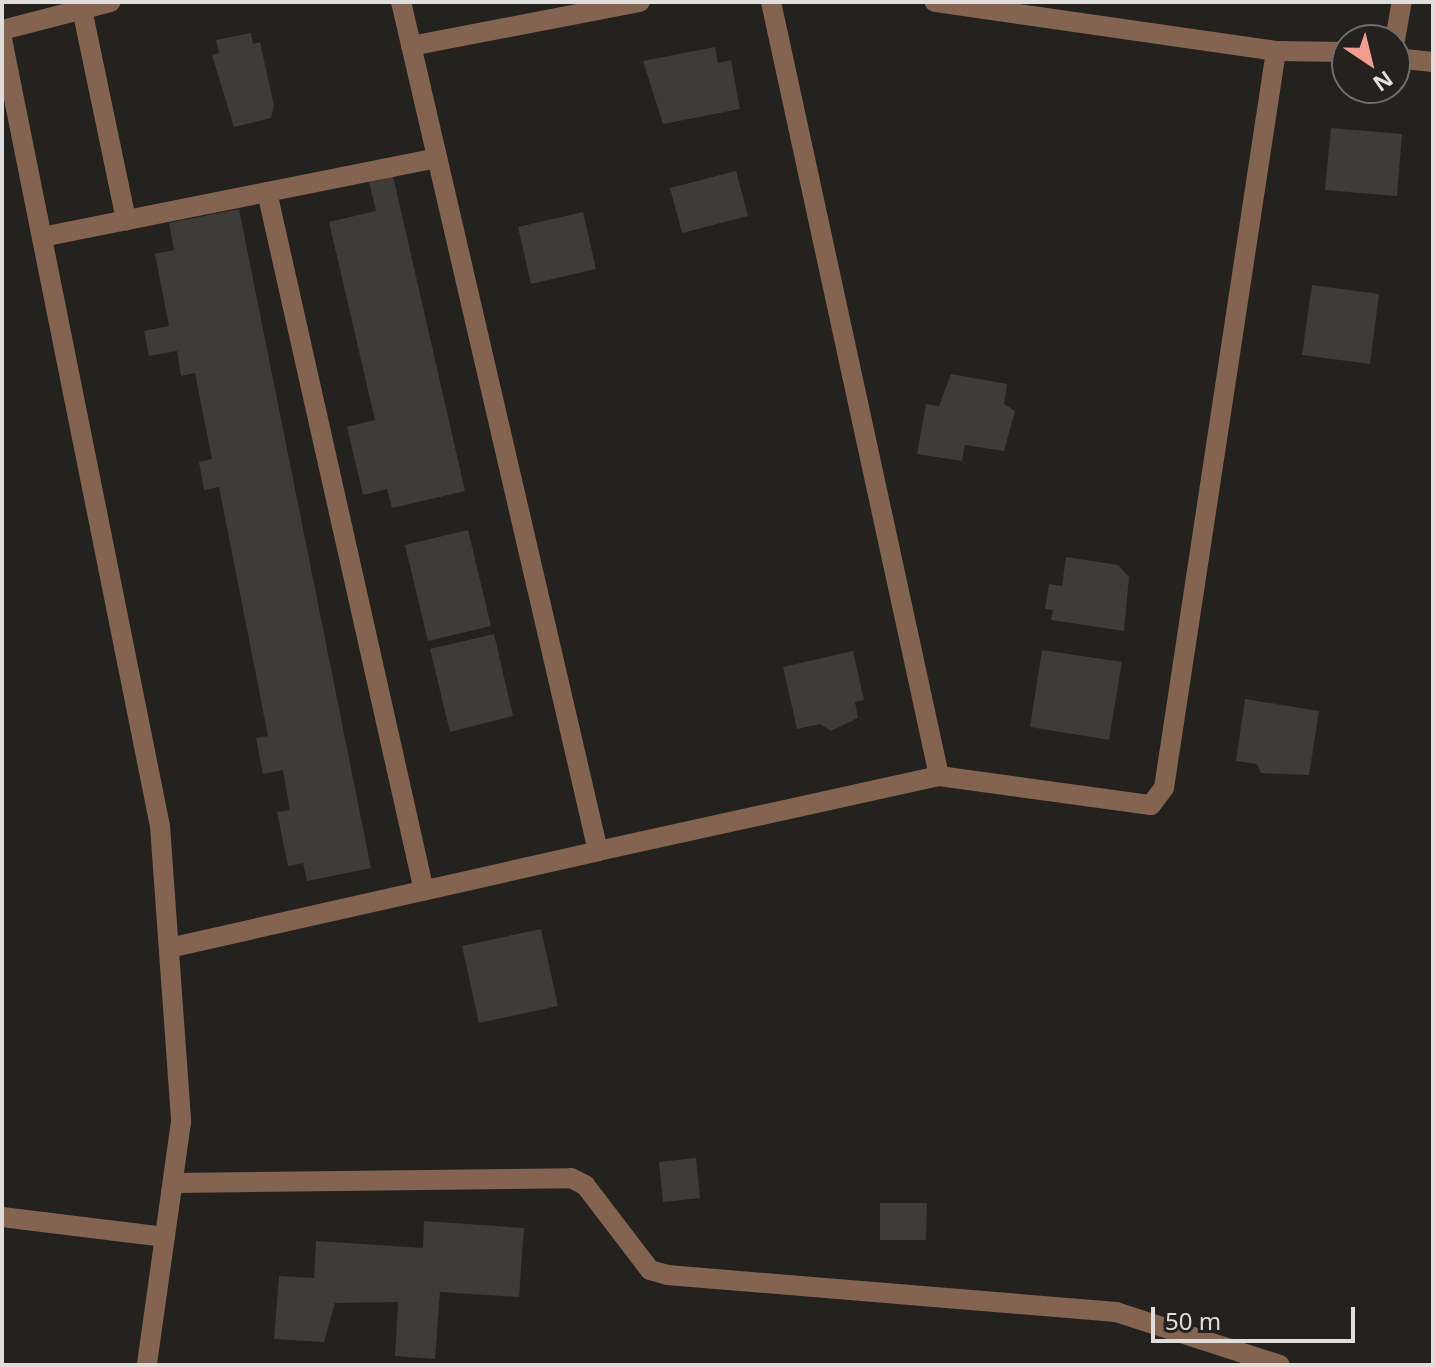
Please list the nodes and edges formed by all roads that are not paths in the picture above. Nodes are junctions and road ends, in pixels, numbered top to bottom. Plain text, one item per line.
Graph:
1 (110, 2) edge
2 (401, 2) edge
3 (640, 2) edge
4 (771, 2) edge
5 (934, 2) edge
6 (1402, 2) edge
7 (82, 9) junction
8 (1398, 24) edge
9 (2, 30) edge
10 (2, 39) edge
11 (411, 46) junction
12 (1276, 51) junction
13 (1331, 52) edge
14 (1411, 60) edge
15 (1433, 62) edge
16 (437, 158) junction
17 (267, 192) junction
18 (126, 220) junction
19 (42, 237) junction
20 (939, 776) junction
21 (598, 851) junction
22 (424, 891) junction
23 (169, 948) junction
24 (173, 1183) junction
25 (2, 1217) edge
26 (165, 1237) junction
27 (147, 1365) edge
28 (1280, 1365) edge

1 - 7 street
2 - 11 street
3 - 11 street
4 - 20 street
5 - 12 street
6 - 8 street
7 - 9 street
7 - 18 street
10 - 19 street
11 - 16 street
12 - 13 street
12 - 20 street
14 - 15 street
16 - 17 street
16 - 21 street
17 - 18 street
17 - 22 street
18 - 19 street
19 - 23 street
20 - 21 street
21 - 22 street
22 - 23 street
23 - 24 street
24 - 26 street
24 - 28 street
25 - 26 street
26 - 27 street

